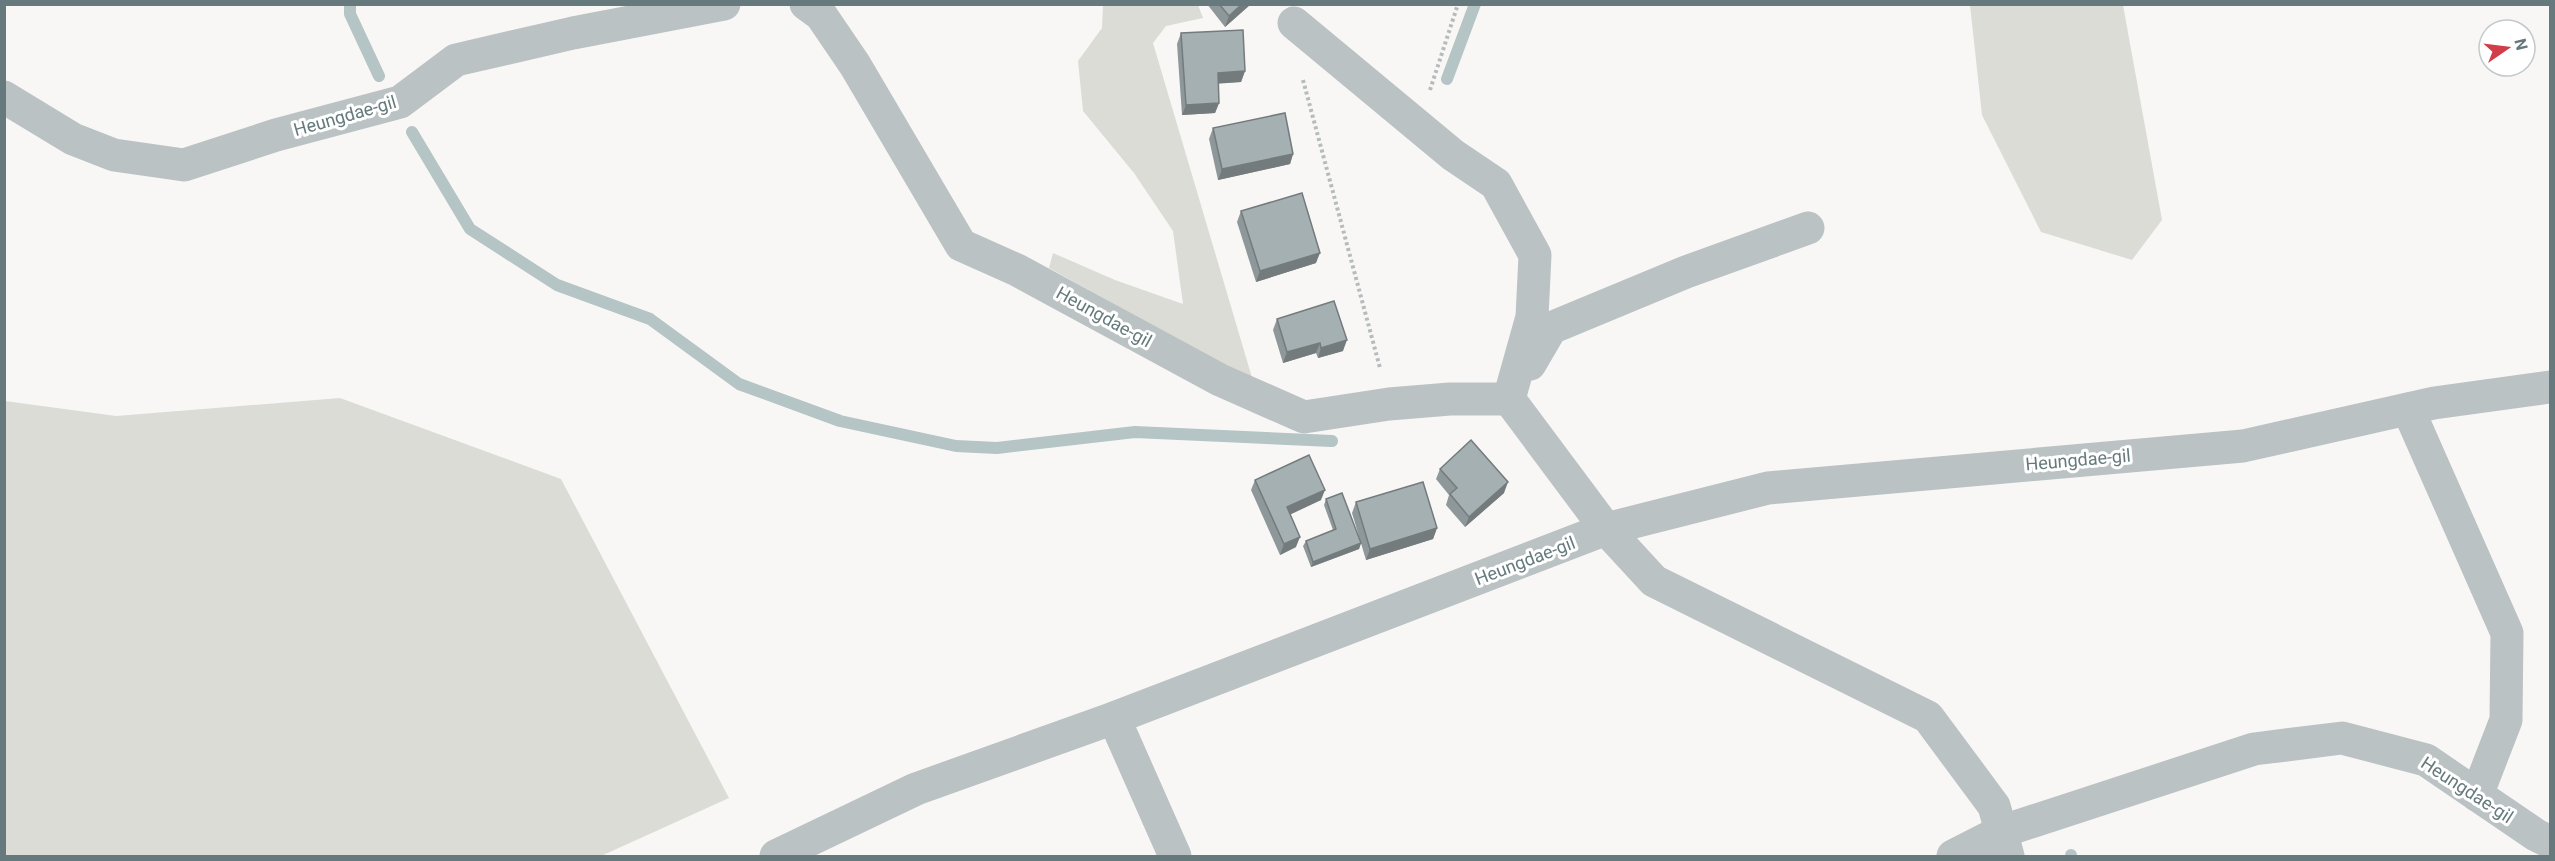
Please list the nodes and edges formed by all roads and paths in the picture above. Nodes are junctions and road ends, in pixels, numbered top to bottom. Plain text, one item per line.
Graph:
1 (724, 4) edge
2 (1458, 4) edge
3 (817, 8) edge
4 (1294, 23) dead end
5 (1336, 57) junction
6 (4, 97) edge
7 (1419, 124) junction
8 (1808, 228) dead end
9 (2550, 387) edge
10 (1509, 399) junction
11 (1389, 404) junction
12 (2408, 409) junction
13 (1606, 530) junction
14 (1114, 718) junction
15 (2477, 795) junction
16 (2550, 842) edge
17 (2004, 844) edge
18 (776, 856) edge
19 (1175, 856) edge
20 (1953, 856) edge

1 - 6 street, Heungdae-gil
2 - 7 path
3 - 11 street, Heungdae-gil
4 - 5 street
5 - 7 street
5 - 11 path
7 - 10 street
8 - 10 street
9 - 12 street, Heungdae-gil
10 - 11 street, Heungdae-gil
10 - 13 street
12 - 13 street, Heungdae-gil
12 - 15 street
13 - 14 street, Heungdae-gil
13 - 17 street
14 - 18 street, Heungdae-gil
14 - 19 street
15 - 16 street, Heungdae-gil
15 - 17 street, Heungdae-gil
17 - 20 street, Heungdae-gil

